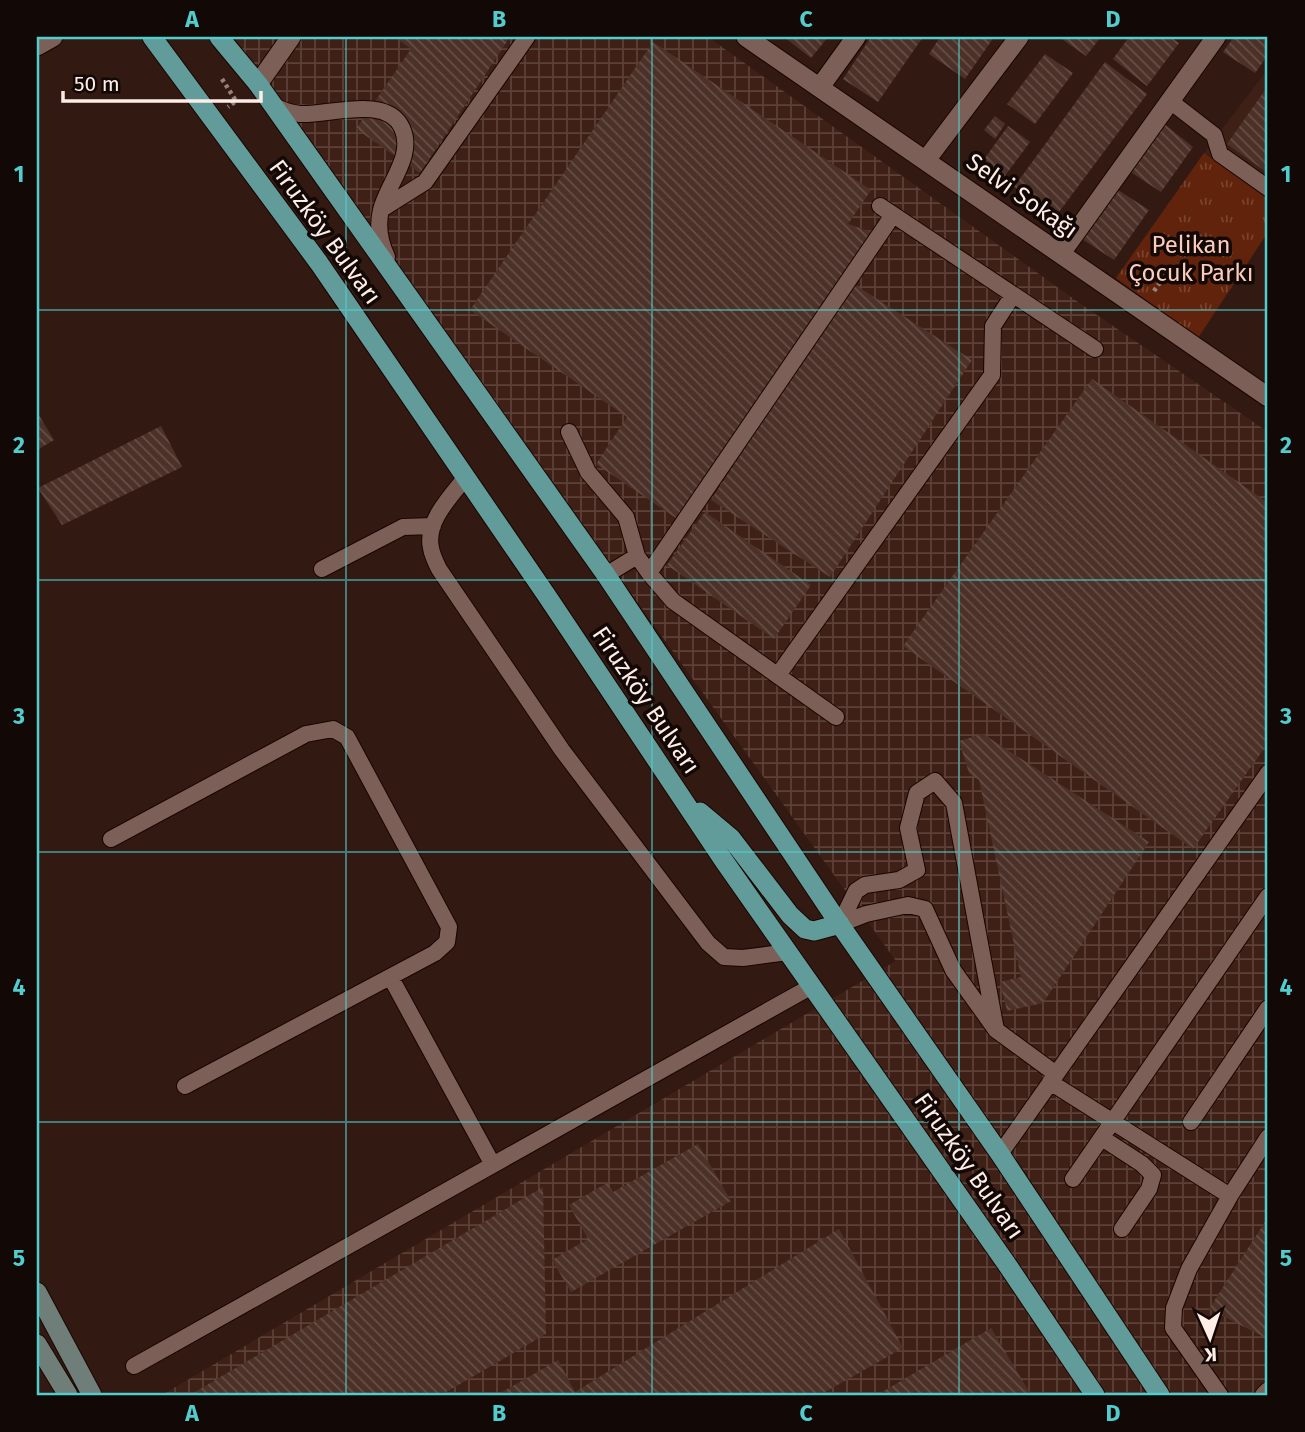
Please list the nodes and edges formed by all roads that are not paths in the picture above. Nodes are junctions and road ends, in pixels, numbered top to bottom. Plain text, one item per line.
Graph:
1 (53, 37) edge
2 (152, 37) edge
3 (219, 37) edge
4 (291, 37) edge
5 (527, 37) edge
6 (746, 37) edge
7 (856, 37) edge
8 (1019, 37) edge
9 (1216, 37) edge
10 (37, 46) edge
11 (258, 84) junction
12 (820, 87) junction
13 (1170, 101) junction
14 (274, 106) junction
15 (926, 160) junction
16 (1268, 188) edge
17 (381, 210) junction
18 (1061, 253) junction
19 (396, 279) junction
20 (1013, 295) junction
21 (1095, 349) dead end
22 (1268, 397) edge
23 (569, 432) dead end
24 (466, 478) junction
25 (433, 526) junction
26 (637, 556) junction
27 (322, 569) dead end
28 (649, 573) junction
29 (606, 575) junction
30 (778, 675) junction
31 (836, 718) dead end
32 (1268, 773) edge
33 (684, 801) junction
34 (111, 839) dead end
35 (1268, 896) edge
36 (840, 924) junction
37 (788, 952) junction
38 (391, 978) junction
39 (813, 986) junction
40 (1268, 1008) edge
41 (996, 1030) junction
42 (1053, 1078) junction
43 (185, 1086) dead end
44 (1113, 1122) junction
45 (1191, 1122) dead end
46 (1268, 1137) edge
47 (1102, 1138) junction
48 (1000, 1154) junction
49 (493, 1165) junction
50 (1073, 1179) dead end
51 (1230, 1196) junction
52 (1122, 1229) dead end
53 (37, 1292) edge
54 (37, 1344) edge
55 (134, 1366) dead end
56 (1268, 1390) edge
57 (68, 1395) edge
58 (92, 1395) edge
59 (1095, 1395) edge
60 (1160, 1395) edge
61 (1220, 1395) edge
62 (1263, 1395) edge

1 - 10 street
2 - 24 main road, Firuzköy Bulvarı
3 - 11 main road, Firuzköy Bulvarı
4 - 11 street
5 - 17 lane
6 - 12 street, Selvi Sokağı
7 - 12 street
8 - 15 street
9 - 13 street
11 - 14 main road, Firuzköy Bulvarı
12 - 15 street, Selvi Sokağı
13 - 16 lane
13 - 18 street
14 - 17 lane
14 - 19 main road, Firuzköy Bulvarı
15 - 18 street, Selvi Sokağı
17 - 19 lane
18 - 22 street, Selvi Sokağı
19 - 29 main road, Firuzköy Bulvarı
20 - 21 lane
20 - 28 lane
20 - 30 lane
23 - 26 lane
24 - 25 lane
24 - 33 main road, Firuzköy Bulvarı
25 - 27 lane
25 - 37 lane
26 - 28 lane
26 - 29 lane
28 - 30 lane
29 - 36 main road, Firuzköy Bulvarı
30 - 31 lane
32 - 42 lane
33 - 36 main road
33 - 37 main road, Firuzköy Bulvarı
34 - 38 lane
35 - 44 lane
36 - 41 lane
36 - 41 lane
36 - 48 main road, Firuzköy Bulvarı
37 - 39 main road, Firuzköy Bulvarı
38 - 43 lane
38 - 49 lane
39 - 49 lane
39 - 59 main road, Firuzköy Bulvarı
40 - 45 lane
41 - 42 lane
42 - 44 lane
42 - 48 lane
44 - 47 lane
44 - 51 lane
46 - 51 lane
47 - 50 lane
47 - 52 lane
48 - 60 main road, Firuzköy Bulvarı
49 - 55 lane
51 - 61 lane
53 - 58 main road
54 - 57 main road
56 - 62 lane

